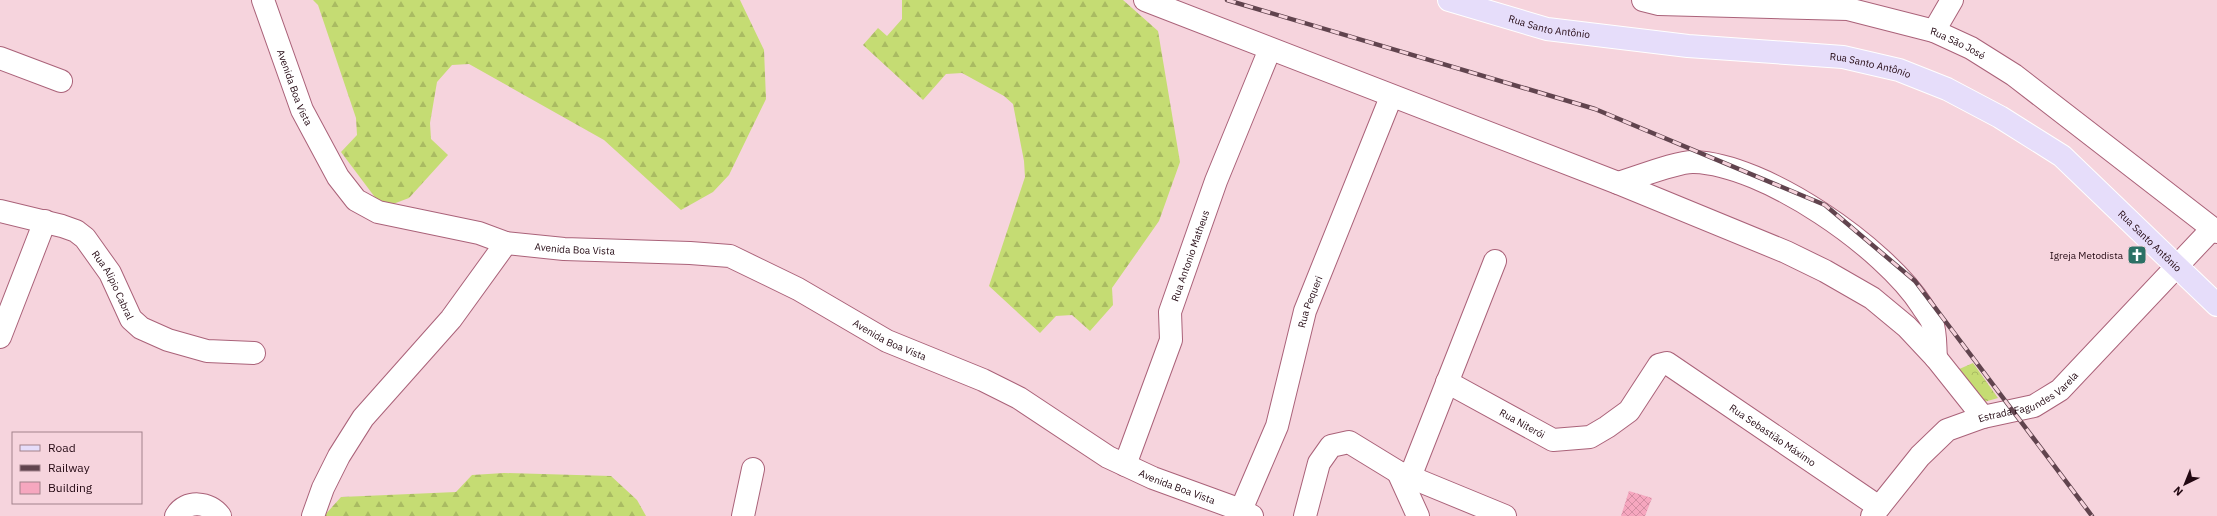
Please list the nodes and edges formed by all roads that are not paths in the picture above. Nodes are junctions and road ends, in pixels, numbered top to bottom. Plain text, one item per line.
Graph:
1 (263, 0) edge
2 (1145, 0) edge
3 (1448, 0) edge
4 (1507, 0) edge
5 (1643, 0) edge
6 (1952, 0) edge
7 (1547, 29) junction
8 (1934, 31) junction
9 (1270, 49) junction
10 (0, 58) edge
11 (61, 82) dead end
12 (1391, 97) junction
13 (1618, 183) junction
14 (0, 211) edge
15 (45, 221) junction
16 (2214, 231) edge
17 (506, 243) junction
18 (1494, 261) dead end
19 (2178, 266) junction
20 (2217, 305) edge
21 (0, 337) edge
22 (254, 353) dead end
23 (1936, 358) junction
24 (1667, 363) joint
25 (1447, 382) junction
26 (1983, 417) junction
27 (1125, 465) junction
28 (753, 469) dead end
29 (1404, 474) junction
30 (1876, 512) edge
31 (1246, 513) edge
32 (176, 516) edge
33 (220, 516) edge
34 (312, 516) edge
35 (743, 516) edge
36 (1305, 516) edge
37 (1418, 516) edge
38 (1505, 516) edge

1 - 17 street, Avenida Boa Vista
2 - 9 street
3 - 7 main road, Rua Santo Antônio
4 - 7 main road
5 - 8 street, Rua São José
6 - 8 street
7 - 19 main road, Rua Santo Antônio
8 - 16 street, Rua São José
9 - 12 street
9 - 27 street, Rua Antonio Matheus
10 - 11 street
12 - 13 street
12 - 31 street, Rua Pequeri
13 - 23 street
13 - 23 street
14 - 15 street, Rua Alipio Cabral
15 - 21 street
15 - 22 street, Rua Alipio Cabral
16 - 19 street, Estrada Fagundes Varela
17 - 27 street, Avenida Boa Vista
17 - 34 street
18 - 25 street
19 - 20 main road, Rua Santo Antônio
19 - 26 street, Estrada Fagundes Varela
23 - 26 street
24 - 25 street, Rua Niterói
24 - 30 street, Rua Sebastião Máximo
25 - 29 street
26 - 30 street, Estrada Fagundes Varela
27 - 31 street, Avenida Boa Vista
28 - 35 street
29 - 36 street
29 - 37 street
29 - 38 street
32 - 33 street

